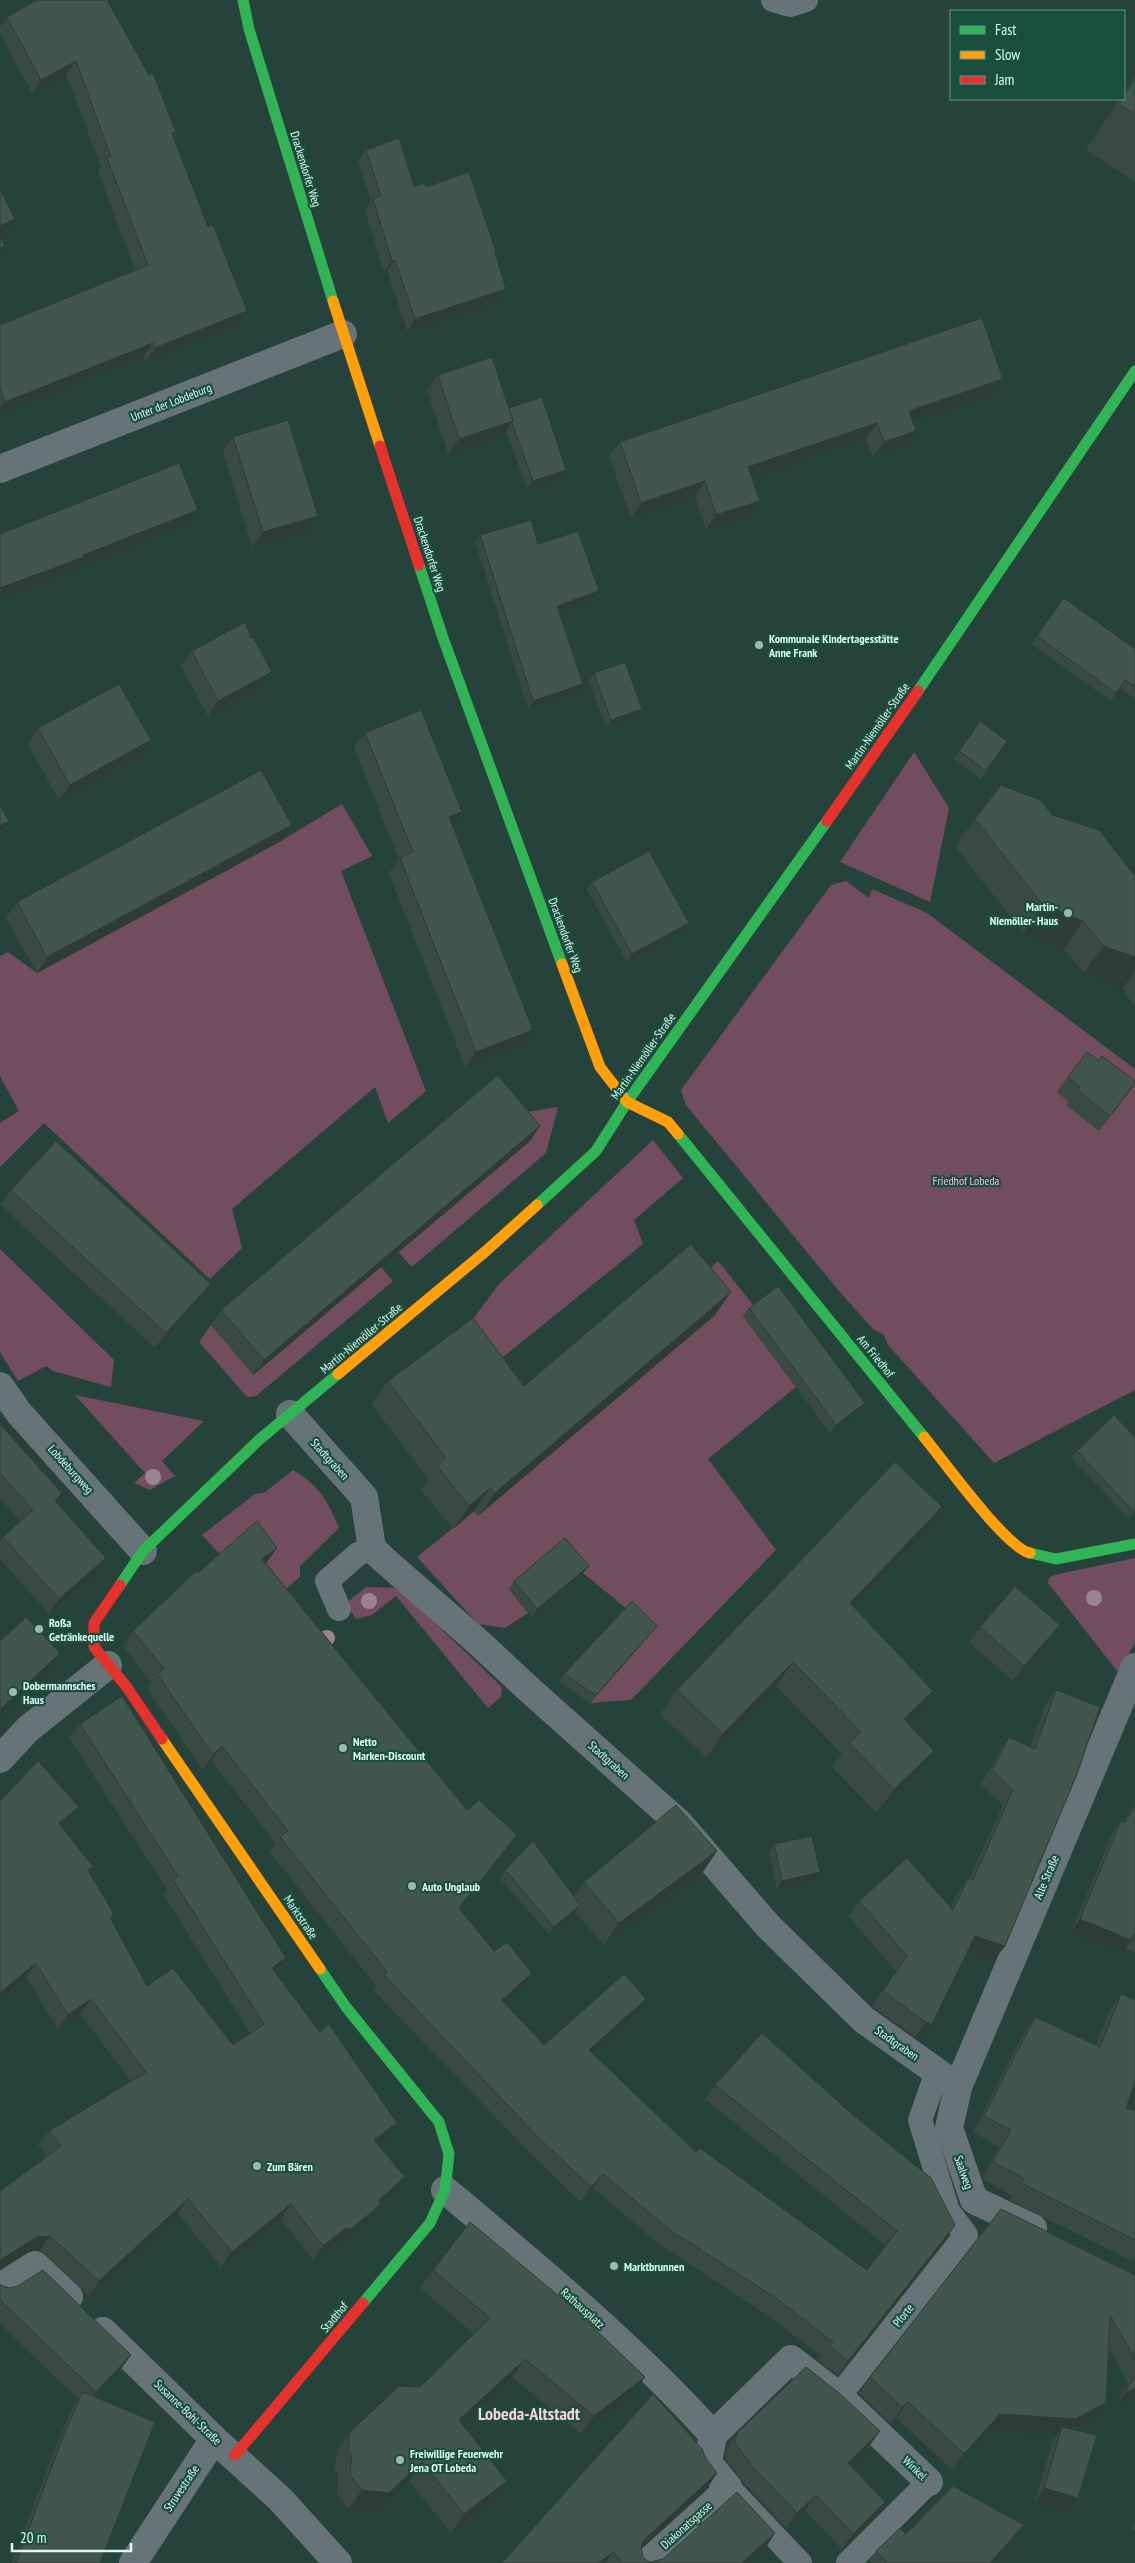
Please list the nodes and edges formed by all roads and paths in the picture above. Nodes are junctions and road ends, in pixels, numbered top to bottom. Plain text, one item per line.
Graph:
1 (243, 0) edge
2 (774, 0) edge
3 (806, 0) edge
4 (343, 334) junction
5 (1135, 371) edge
6 (0, 469) edge
7 (627, 1102) junction
8 (2, 1393) edge
9 (290, 1414) junction
10 (1135, 1544) edge
11 (372, 1548) junction
12 (143, 1551) junction
13 (339, 1609) dead end
14 (108, 1665) junction
15 (1135, 1667) edge
16 (0, 1759) edge
17 (947, 2079) junction
18 (445, 2190) junction
19 (1054, 2238) edge
20 (0, 2287) edge
21 (839, 2396) junction
22 (713, 2434) junction
23 (214, 2439) junction
24 (235, 2456) junction
25 (929, 2482) joint
26 (728, 2487) junction
27 (133, 2563) edge
28 (338, 2563) edge
29 (644, 2563) edge
30 (800, 2563) edge
31 (848, 2563) edge

1 - 4 street, Drackendorfer Weg
2 - 3 lane
4 - 6 street, Unter der Lobdeburg
4 - 7 street, Drackendorfer Weg
5 - 7 street, Martin-Niemöller-Straße
7 - 9 street, Martin-Niemöller-Straße
7 - 10 street, Am Friedhof
8 - 12 street, Lobdeburgweg
9 - 11 street, Stadtgraben
9 - 12 street, Martin-Niemöller-Straße
11 - 13 lane
11 - 17 street, Stadtgraben
12 - 14 street, Martin-Niemöller-Straße
14 - 16 street
14 - 18 street, Marktstraße
15 - 17 street, Alte Straße
17 - 19 street, Saalweg
17 - 21 lane, Pforte
18 - 22 street, Rathausplatz
18 - 24 street, Stadthof
20 - 23 street, Susanne-Bohl-Straße
21 - 22 street
21 - 25 street, Winkel
22 - 26 street
23 - 24 street, Susanne-Bohl-Straße
23 - 27 street, Struvestraße
24 - 28 street, Susanne-Bohl-Straße
25 - 31 lane, Winkel
26 - 29 lane, Diakonatsgasse
26 - 30 lane

